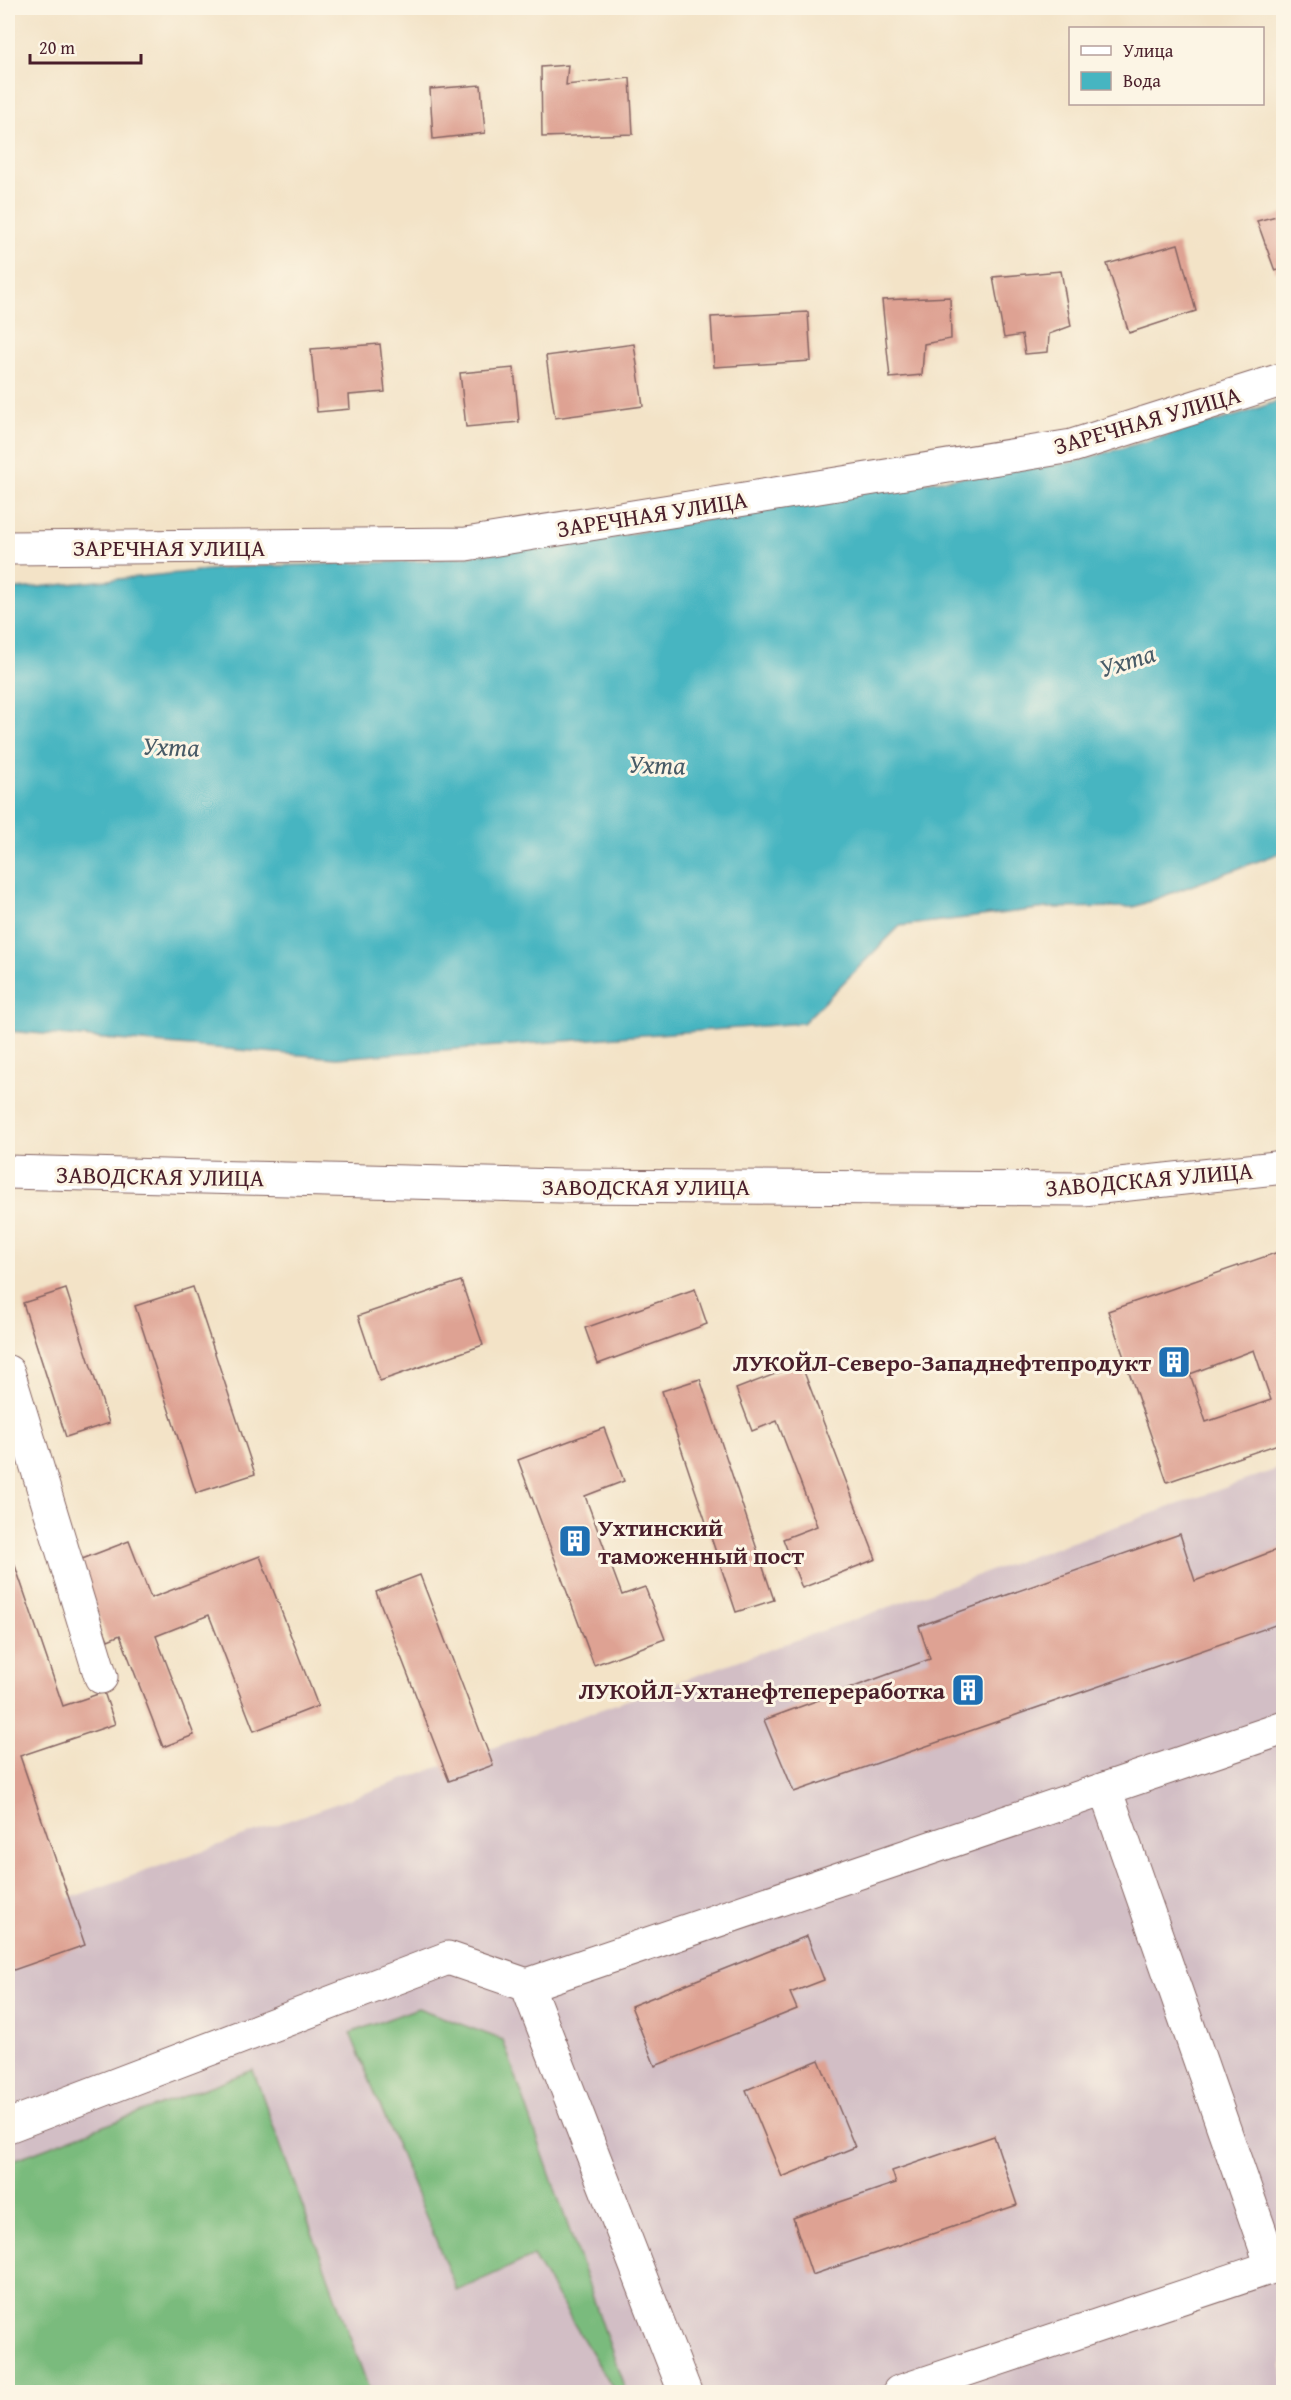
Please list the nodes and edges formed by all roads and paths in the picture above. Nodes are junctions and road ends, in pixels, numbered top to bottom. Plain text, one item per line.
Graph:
1 (1284, 380) edge
2 (8, 548) edge
3 (1284, 1167) edge
4 (8, 1173) edge
5 (8, 1372) edge
6 (100, 1677) dead end
7 (1284, 1728) edge
8 (1105, 1788) junction
9 (527, 1985) junction
10 (8, 2126) edge
11 (1278, 2264) edge
12 (685, 2392) edge
13 (899, 2392) edge

1 - 2 street, ЗАРЕЧНАЯ УЛИЦА
3 - 4 street, ЗАВОДСКАЯ УЛИЦА
5 - 6 street
7 - 8 street
8 - 9 street
8 - 11 street
9 - 10 street
9 - 12 street
11 - 13 street

